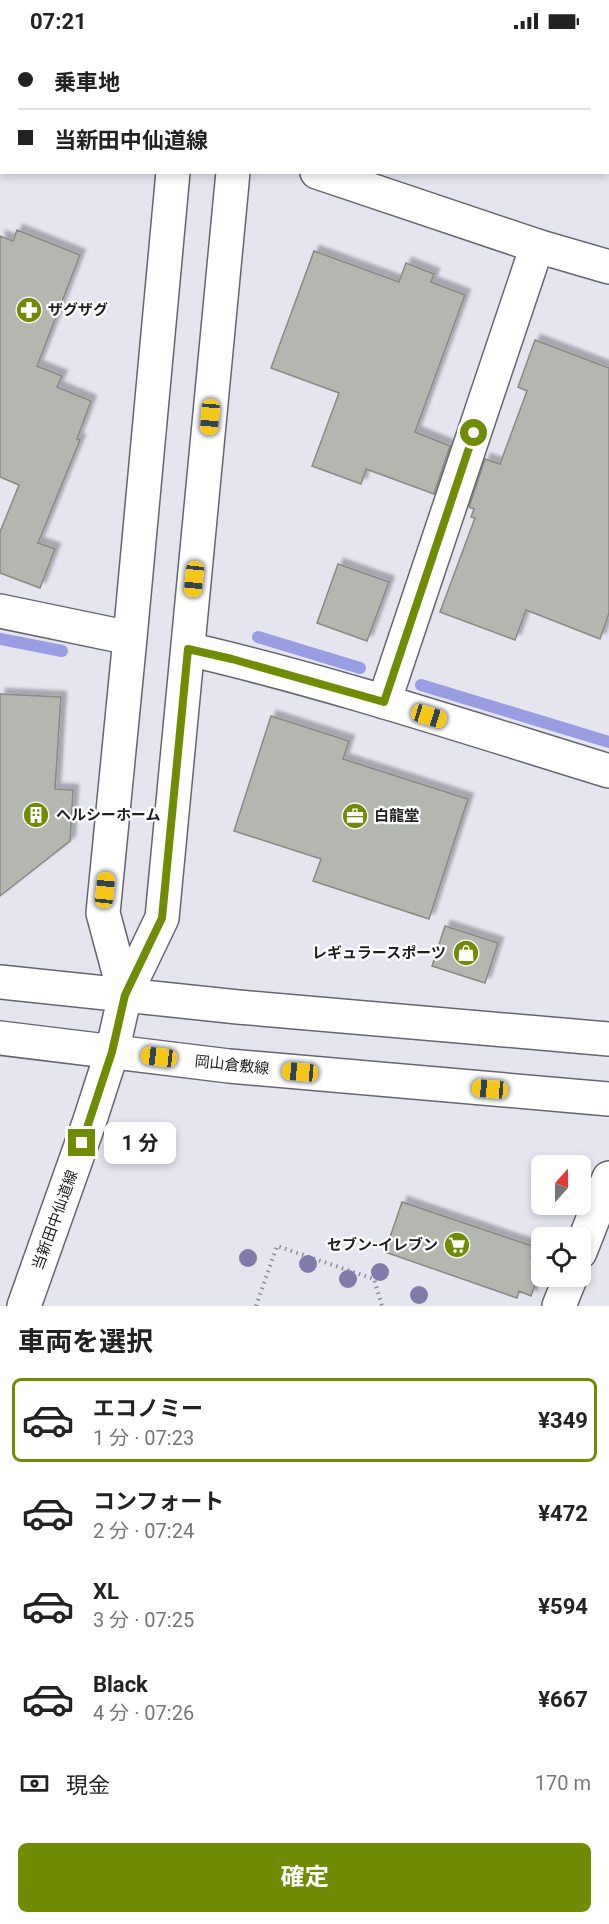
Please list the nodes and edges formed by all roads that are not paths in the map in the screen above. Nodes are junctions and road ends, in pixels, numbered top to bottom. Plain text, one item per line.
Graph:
1 (173, 174) edge
2 (233, 174) edge
3 (322, 174) edge
4 (537, 246) junction
5 (609, 267) edge
6 (0, 611) edge
7 (130, 638) junction
8 (188, 649) junction
9 (384, 702) junction
10 (609, 771) edge
11 (0, 982) edge
12 (125, 995) junction
13 (0, 1038) edge
14 (609, 1039) edge
15 (112, 1052) junction
16 (609, 1099) edge
17 (609, 1178) edge
18 (590, 1227) edge
19 (567, 1287) edge
20 (24, 1306) edge
21 (559, 1306) edge

1 - 7 street
2 - 8 street, 当新田中仙道線
3 - 4 street
4 - 5 street
4 - 9 street
6 - 7 street
7 - 12 street
8 - 9 street
8 - 12 street, 当新田中仙道線
9 - 10 street
11 - 12 street
12 - 14 street
12 - 15 street, 当新田中仙道線
13 - 15 street, 岡山倉敷線
15 - 16 street, 岡山倉敷線
15 - 20 street, 当新田中仙道線
17 - 18 street
19 - 21 street

